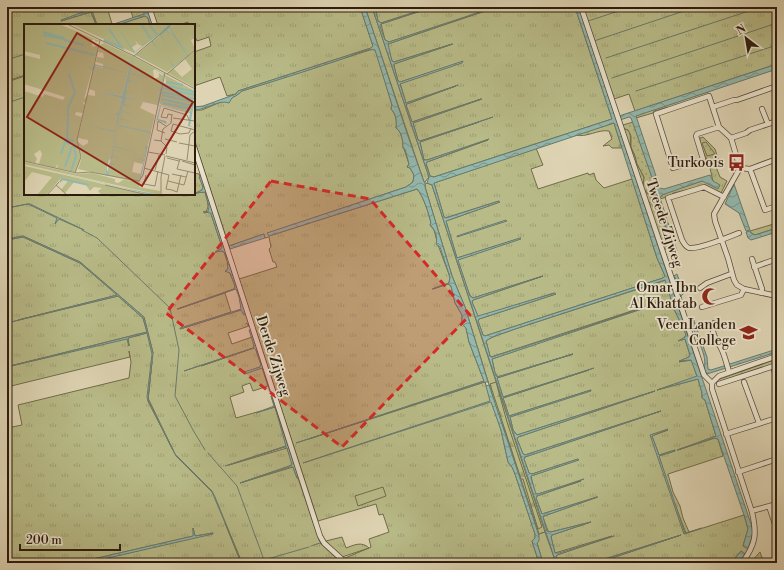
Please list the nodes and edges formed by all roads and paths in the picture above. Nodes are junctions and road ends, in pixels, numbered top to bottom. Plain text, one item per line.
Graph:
1 (149, 7) edge
2 (581, 7) edge
3 (155, 24) edge
4 (777, 86) edge
5 (713, 107) junction
6 (762, 109) dead end
7 (777, 121) edge
8 (768, 124) junction
9 (719, 127) junction
10 (731, 138) junction
11 (195, 150) edge
12 (777, 159) edge
13 (740, 168) junction
14 (750, 168) junction
15 (724, 197) junction
16 (777, 206) edge
17 (739, 234) dead end
18 (722, 240) junction
19 (752, 259) dead end
20 (777, 259) edge
21 (754, 267) junction
22 (732, 274) junction
23 (700, 288) dead end
24 (744, 289) junction
25 (761, 293) junction
26 (777, 296) edge
27 (702, 306) dead end
28 (714, 323) dead end
29 (777, 356) edge
30 (775, 366) edge
31 (728, 368) junction
32 (742, 376) junction
33 (777, 379) edge
34 (712, 383) junction
35 (719, 384) dead end
36 (777, 418) edge
37 (759, 424) junction
38 (726, 434) junction
39 (777, 459) edge
40 (738, 472) junction
41 (777, 504) edge
42 (769, 506) junction
43 (753, 511) junction
44 (777, 530) edge
45 (346, 563) edge
46 (742, 563) edge

1 - 3 street
2 - 34 street, Tweede Zijweg
4 - 5 street
5 - 9 street
5 - 9 street
6 - 8 street
7 - 8 street
8 - 10 street
9 - 10 street
10 - 13 street
11 - 45 street, Derde Zijweg
12 - 14 street
13 - 14 street
13 - 15 street
14 - 16 street
15 - 18 street
15 - 18 street
17 - 18 street
18 - 22 street
19 - 21 street
20 - 21 street
21 - 25 street
22 - 23 street
22 - 24 street
24 - 25 street
24 - 27 street
25 - 26 street
28 - 31 street
29 - 31 street
30 - 32 street
30 - 33 street
31 - 34 street
32 - 35 street
32 - 37 street
34 - 38 street, Tweede Zijweg
36 - 37 street
37 - 38 street
38 - 40 street, Tweede Zijweg
39 - 40 street
40 - 43 street, Tweede Zijweg
41 - 42 street
42 - 43 street
42 - 44 street
43 - 46 street, Tweede Zijweg

